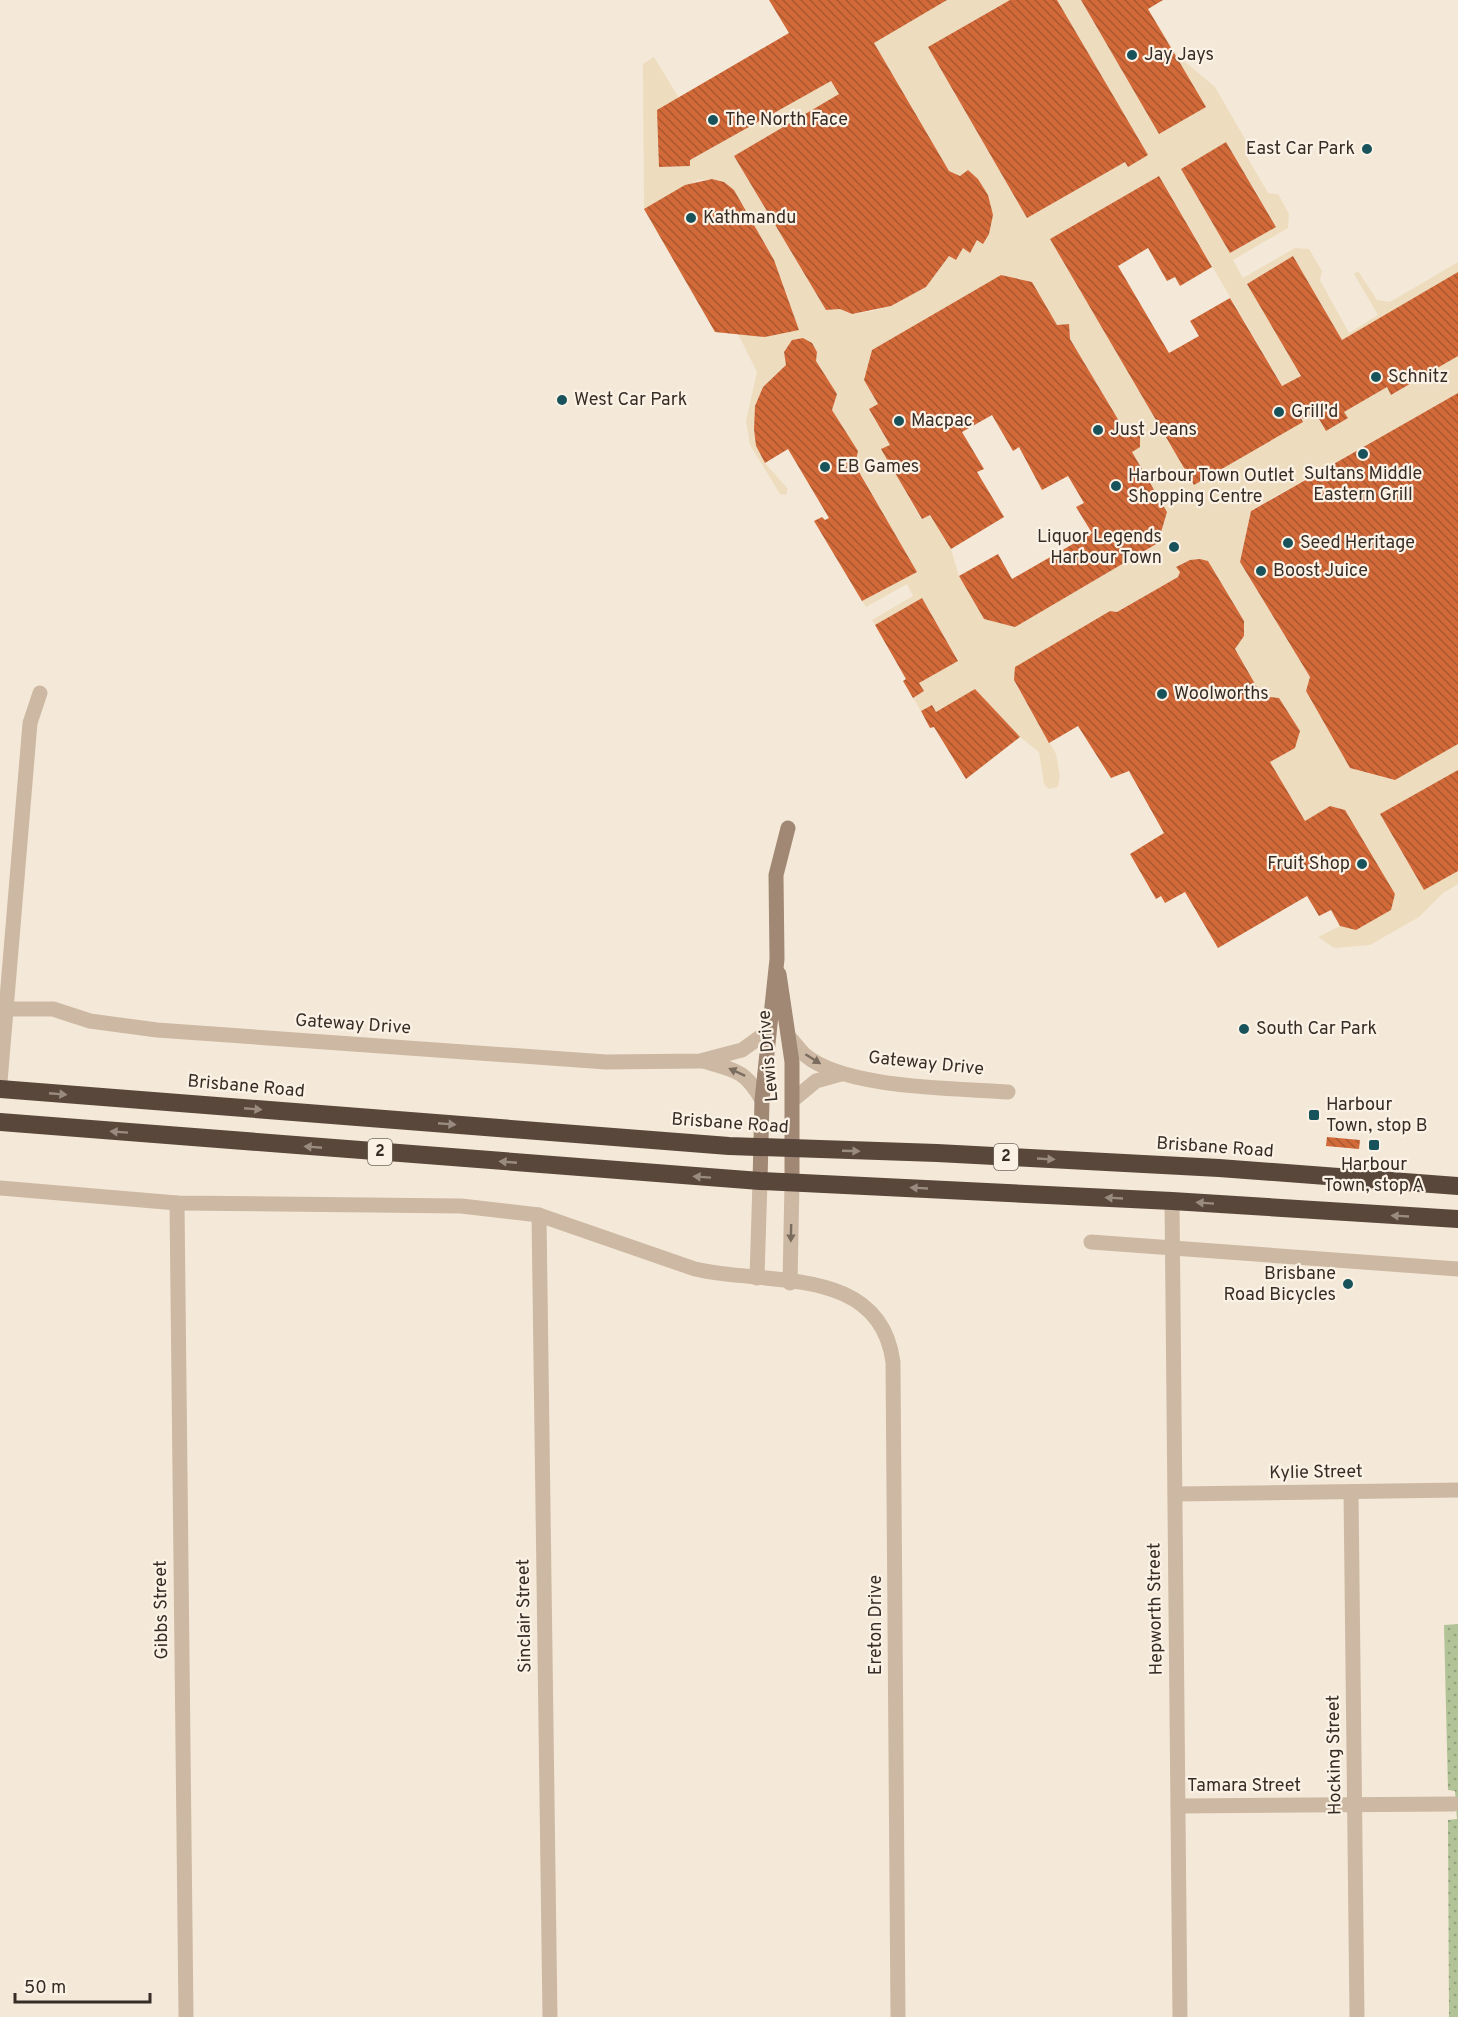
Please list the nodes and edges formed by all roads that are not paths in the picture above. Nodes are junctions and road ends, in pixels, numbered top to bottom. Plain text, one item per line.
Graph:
1 (40, 693) dead end
2 (788, 828) dead end
3 (777, 959) junction
4 (5, 1009) junction
5 (767, 1032) junction
6 (790, 1038) junction
7 (700, 1060) junction
8 (841, 1074) junction
9 (0, 1082) edge
10 (0, 1089) edge
11 (1008, 1092) dead end
12 (762, 1100) junction
13 (793, 1100) junction
14 (0, 1122) edge
15 (761, 1147) junction
16 (792, 1149) junction
17 (760, 1181) junction
18 (792, 1183) junction
19 (1458, 1186) edge
20 (0, 1188) edge
21 (1172, 1201) junction
22 (177, 1203) junction
23 (539, 1215) junction
24 (1458, 1219) edge
25 (1091, 1242) dead end
26 (1173, 1247) junction
27 (1458, 1269) edge
28 (757, 1278) junction
29 (798, 1284) junction
30 (1458, 1490) edge
31 (1351, 1492) junction
32 (1175, 1494) junction
33 (1454, 1804) dead end
34 (1355, 1805) junction
35 (1178, 1806) junction
36 (186, 2017) edge
37 (550, 2017) edge
38 (898, 2017) edge
39 (1180, 2017) edge
40 (1357, 2017) edge

1 - 4 street
2 - 3 street, Lewis Drive
3 - 5 street, Lewis Drive
3 - 6 street, Lewis Drive
4 - 7 street, Gateway Drive
4 - 9 street
5 - 7 street, Gateway Drive
5 - 12 street, Lewis Drive
6 -> 8 street, Gateway Drive
6 - 13 street, Lewis Drive
12 -> 7 street, Gateway Drive
8 - 11 street, Gateway Drive
8 - 13 street, Gateway Drive
10 -> 15 highway, Brisbane Road / 2
12 - 15 street, Lewis Drive
13 - 16 street, Lewis Drive
17 -> 14 highway, 2
15 - 16 highway, Brisbane Road / 2
15 - 17 street, Lewis Drive
16 - 18 street, Lewis Drive
16 -> 19 highway, Brisbane Road / 2
17 - 18 highway, 2
17 - 28 street
21 -> 18 highway, 2
18 -> 29 street
20 - 22 street
24 -> 21 highway, 2
21 - 26 street, Hepworth Street
22 - 23 street
22 - 36 street, Gibbs Street
23 - 28 street
23 - 37 street, Sinclair Street
25 - 26 street
26 - 27 street
26 - 32 street, Hepworth Street
28 - 29 street
29 - 38 street, Ereton Drive
30 - 31 street, Kylie Street
31 - 32 street, Kylie Street
31 - 34 street, Hocking Street
32 - 35 street, Hepworth Street
33 - 34 street, Tamara Street
34 - 35 street, Tamara Street
34 - 40 street, Hocking Street
35 - 39 street, Hepworth Street

